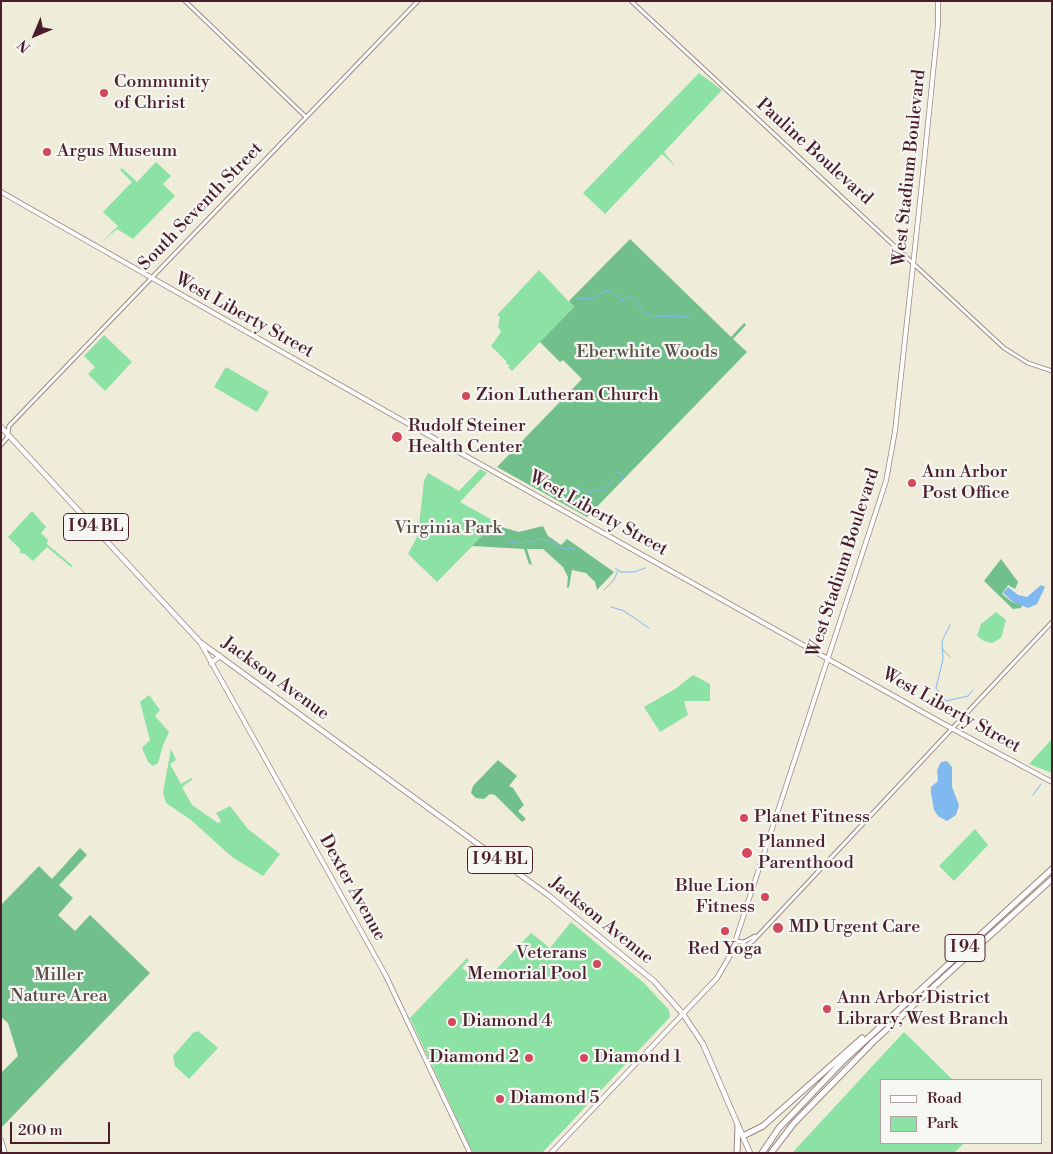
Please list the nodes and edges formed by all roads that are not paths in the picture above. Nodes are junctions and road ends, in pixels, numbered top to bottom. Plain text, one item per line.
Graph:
1 (185, 1) edge
2 (418, 1) edge
3 (631, 1) edge
4 (938, 1) edge
5 (306, 117) junction
6 (1, 192) edge
7 (914, 261) junction
8 (151, 279) junction
9 (1052, 371) edge
10 (1, 427) edge
11 (8, 434) junction
12 (1, 445) edge
13 (1052, 622) edge
14 (200, 642) junction
15 (220, 656) junction
16 (828, 658) junction
17 (211, 663) junction
18 (951, 728) junction
19 (1052, 782) edge
20 (1052, 869) edge
21 (1052, 879) edge
22 (734, 942) junction
23 (684, 1014) junction
24 (878, 1027) junction
25 (738, 1126) junction
26 (742, 1136) junction
27 (1, 1140) edge
28 (5, 1153) edge
29 (470, 1153) edge
30 (550, 1153) edge
31 (737, 1153) edge
32 (750, 1153) edge
33 (762, 1153) edge
34 (771, 1153) edge

1 - 5 street
2 - 5 street, South Seventh Street
3 - 7 street, Pauline Boulevard
4 - 7 main road, West Stadium Boulevard
5 - 8 street, South Seventh Street
6 - 8 main road, West Liberty Street
7 - 9 street, Pauline Boulevard
7 - 16 main road, West Stadium Boulevard
8 - 11 street, South Seventh Street
8 - 16 main road, West Liberty Street
10 - 11 main road, I 94 BL
11 - 12 street, South Seventh Street
11 - 14 main road, I 94 BL
13 - 18 street
14 - 15 main road, Jackson Avenue / I 94 BL
14 - 17 main road, Dexter Avenue
15 - 17 main road
15 - 23 main road, Jackson Avenue / I 94 BL
16 - 18 main road, West Liberty Street
16 - 22 main road, West Stadium Boulevard
17 - 29 main road, Dexter Avenue
18 - 19 main road, West Liberty Street
18 - 22 street
20 - 24 highway, I 94
21 - 34 highway, I 94
22 - 23 main road, West Stadium Boulevard
23 - 25 main road, Jackson Avenue / I 94 BL
23 - 30 main road
24 - 26 highway
24 - 33 highway, I 94
25 - 26 main road, Jackson Avenue / I 94 BL
25 - 31 highway
26 - 32 main road, Jackson Avenue / I 94 BL
27 - 28 main road

